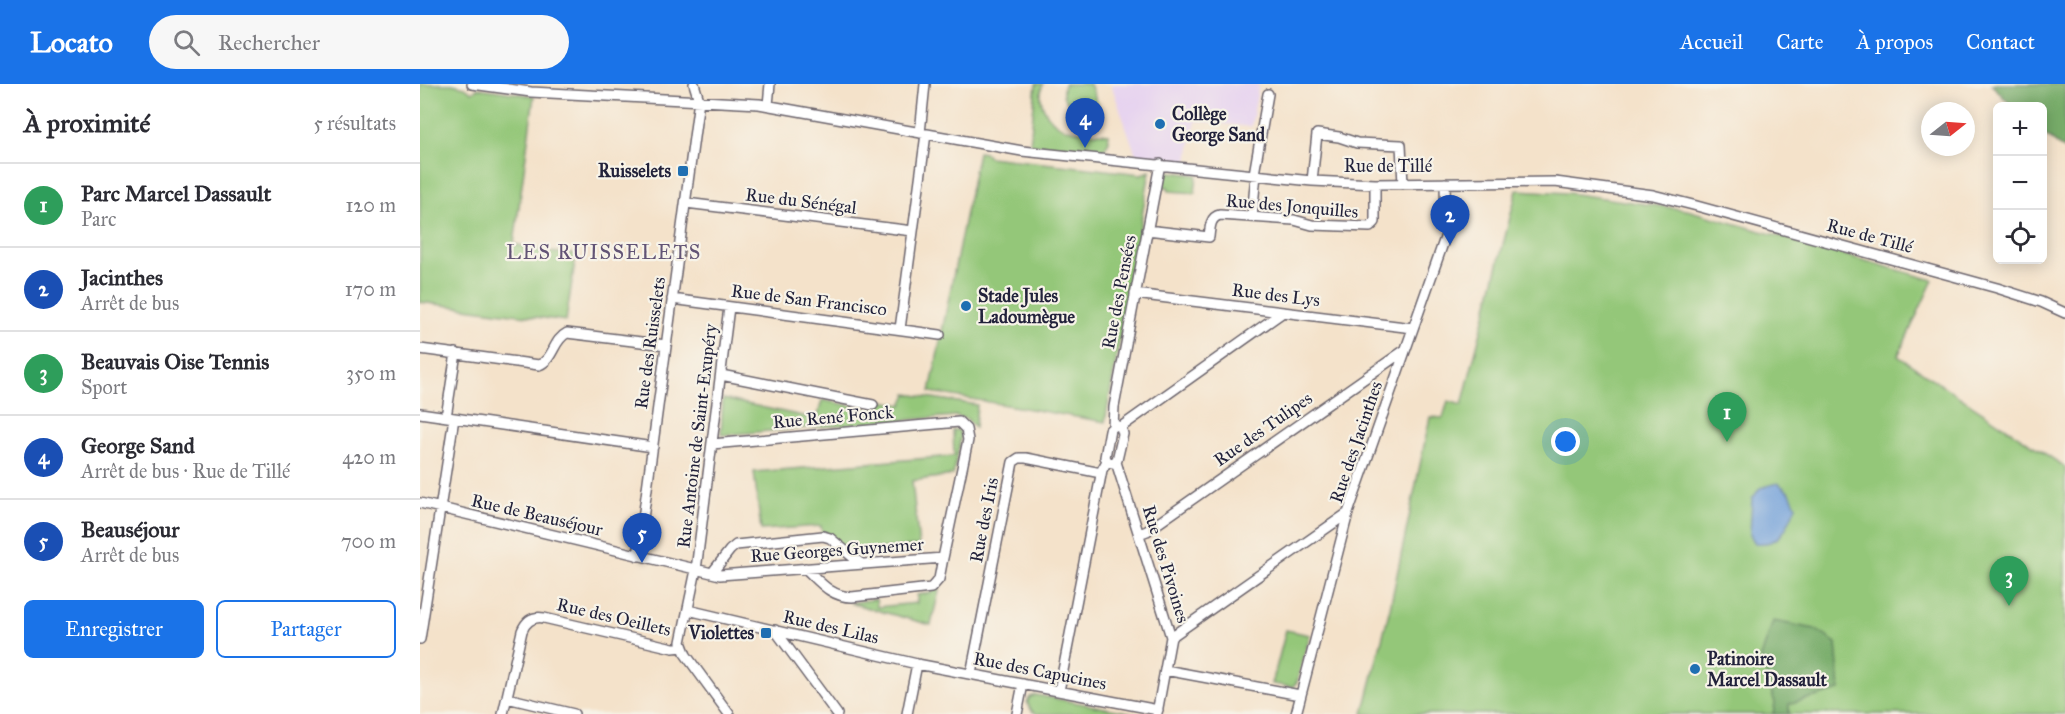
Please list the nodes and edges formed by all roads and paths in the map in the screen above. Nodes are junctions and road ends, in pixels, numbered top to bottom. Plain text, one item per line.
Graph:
1 (472, 84) edge
2 (694, 84) edge
3 (770, 84) edge
4 (925, 84) edge
5 (1268, 94) dead end
6 (699, 100) junction
7 (768, 105) junction
8 (923, 133) junction
9 (1160, 164) junction
10 (1255, 174) junction
11 (1312, 181) junction
12 (1445, 183) junction
13 (1375, 184) junction
14 (1404, 184) junction
15 (686, 202) junction
16 (1252, 217) junction
17 (1147, 230) junction
18 (913, 231) junction
19 (1135, 294) junction
20 (672, 299) junction
21 (729, 307) junction
22 (1283, 312) junction
23 (2065, 313) edge
24 (1413, 328) junction
25 (900, 329) junction
26 (940, 335) dead end
27 (666, 345) junction
28 (420, 349) edge
29 (1405, 350) junction
30 (456, 353) junction
31 (721, 375) junction
32 (873, 405) dead end
33 (420, 413) edge
34 (450, 418) junction
35 (956, 422) joint
36 (1117, 427) junction
37 (712, 444) junction
38 (652, 447) junction
39 (1112, 461) junction
40 (1101, 473) junction
41 (420, 503) edge
42 (440, 508) junction
43 (1348, 513) junction
44 (1140, 534) junction
45 (638, 556) junction
46 (943, 558) junction
47 (861, 564) junction
48 (805, 568) junction
49 (696, 570) junction
50 (712, 573) junction
51 (688, 610) junction
52 (775, 630) junction
53 (1171, 637) junction
54 (420, 639) edge
55 (682, 647) junction
56 (917, 664) junction
57 (1165, 670) junction
58 (971, 674) junction
59 (1023, 684) junction
60 (1059, 691) junction
61 (1300, 695) junction
62 (507, 698) junction
63 (1157, 712) edge
64 (503, 714) edge
65 (574, 714) edge
66 (729, 714) edge
67 (837, 714) edge
68 (907, 714) edge
69 (1017, 714) edge
70 (1296, 714) edge

1 - 6 street, Rue de Tillé
2 - 6 street
3 - 7 street
4 - 8 street
5 - 10 street
6 - 7 street, Rue de Tillé
6 - 15 street, Rue des Ruisselets
7 - 8 street, Rue de Tillé
8 - 9 street, Rue de Tillé
8 - 18 street
9 - 10 street, Rue de Tillé
9 - 17 street, Rue des Pensées
10 - 11 street, Rue de Tillé
10 - 16 street
11 - 13 street, Rue de Tillé
11 - 14 street
12 - 14 street, Rue de Tillé
12 - 23 street, Rue de Tillé
12 - 24 street, Rue des Jacinthes
13 - 14 street, Rue de Tillé
13 - 16 street, Rue des Jonquilles
15 - 18 street, Rue du Sénégal
15 - 20 street, Rue des Ruisselets
16 - 17 street, Rue des Jonquilles
17 - 19 street, Rue des Pensées
18 - 25 street
19 - 22 street, Rue des Lys
19 - 36 street, Rue des Pensées
20 - 21 street, Rue de San Francisco
20 - 27 street, Rue des Ruisselets
21 - 25 street, Rue de San Francisco
21 - 31 street, Rue Antoine de Saint-Exupéry
22 - 24 street, Rue des Lys
22 - 36 street
24 - 29 street, Rue des Jacinthes
25 - 26 street, Rue de San Francisco
27 - 30 street
27 - 38 street, Rue des Ruisselets
28 - 30 street
29 - 43 street, Rue des Jacinthes
29 - 44 street, Rue des Tulipes
30 - 34 street
31 - 32 street
31 - 37 street, Rue Antoine de Saint-Exupéry
33 - 34 street
34 - 38 street
34 - 42 street
35 - 37 street, Rue René Fonck
35 - 46 street, Rue Georges Guynemer
36 - 39 street, Rue des Pensées
37 - 49 street, Rue Antoine de Saint-Exupéry
38 - 45 street, Rue des Ruisselets
39 - 40 street, Rue des Pensées
39 - 44 street, Rue des Pivoines
40 - 58 street, Rue des Iris
40 - 60 street, Rue des Pensées
41 - 42 street, Rue de Beauséjour
42 - 45 street, Rue de Beauséjour
42 - 54 street
43 - 53 street
43 - 61 street, Rue des Jacinthes
44 - 53 street, Rue des Pivoines
45 - 49 street, Rue de Beauséjour
46 - 47 street, Rue Georges Guynemer
46 - 48 street
47 - 48 street, Rue Georges Guynemer
47 - 50 street
48 - 50 street, Rue Georges Guynemer
49 - 50 street, Rue Georges Guynemer
49 - 51 street, Rue Antoine de Saint-Exupéry
51 - 52 street, Rue des Lilas
51 - 55 street, Rue Antoine de Saint-Exupéry
52 - 56 street, Rue des Lilas
52 - 67 street
53 - 57 street, Rue des Pivoines
55 - 62 street, Rue des Oeillets
55 - 66 street
56 - 58 street, Rue des Capucines
56 - 68 street
57 - 61 street
57 - 63 street, Rue des Pivoines
58 - 59 street, Rue des Capucines
59 - 60 street, Rue des Capucines
59 - 69 street
60 - 63 street, Rue des Capucines
61 - 70 street, Rue des Jacinthes
62 - 64 street, Rue des Oeillets
62 - 65 street

